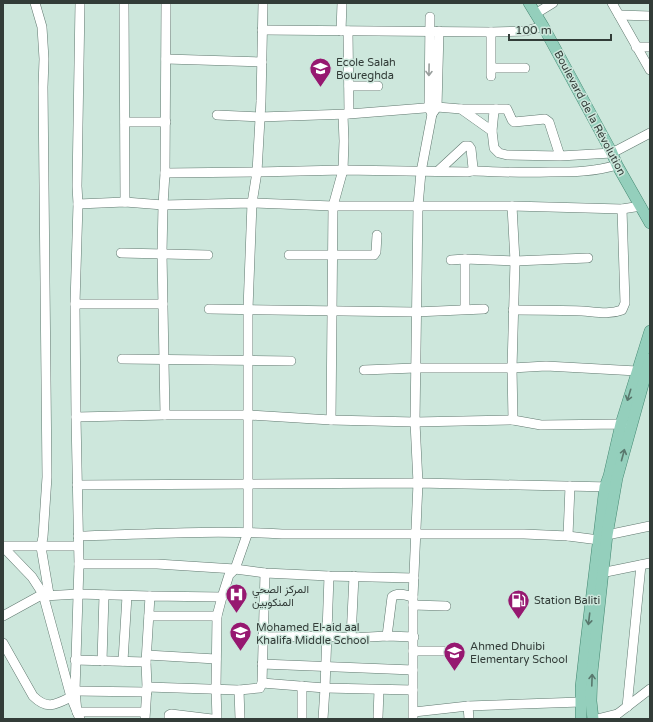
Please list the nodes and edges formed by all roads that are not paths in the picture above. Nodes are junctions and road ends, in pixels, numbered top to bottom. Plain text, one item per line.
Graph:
1 (35, 3) edge
2 (80, 3) edge
3 (124, 3) edge
4 (166, 3) edge
5 (263, 3) edge
6 (342, 3) edge
7 (529, 3) edge
8 (553, 3) edge
9 (612, 3) edge
10 (535, 14) junction
11 (619, 15) junction
12 (650, 16) edge
13 (430, 17) dead end
14 (543, 26) junction
15 (262, 30) junction
16 (344, 31) junction
17 (434, 31) junction
18 (491, 32) junction
19 (636, 47) junction
20 (650, 47) edge
21 (166, 59) junction
22 (262, 62) junction
23 (525, 68) dead end
24 (650, 70) edge
25 (349, 86) junction
26 (378, 86) dead end
27 (432, 109) junction
28 (461, 109) junction
29 (496, 109) junction
30 (217, 115) dead end
31 (346, 115) junction
32 (260, 117) junction
33 (125, 122) junction
34 (166, 122) junction
35 (492, 131) junction
36 (650, 133) edge
37 (612, 153) junction
38 (560, 156) junction
39 (617, 165) junction
40 (343, 170) junction
41 (438, 171) junction
42 (472, 171) junction
43 (165, 172) junction
44 (257, 172) junction
45 (421, 172) junction
46 (125, 202) junction
47 (78, 204) junction
48 (252, 204) junction
49 (163, 205) junction
50 (333, 206) junction
51 (418, 206) junction
52 (512, 206) junction
53 (641, 206) junction
54 (622, 209) junction
55 (650, 223) edge
56 (377, 235) dead end
57 (121, 253) dead end
58 (162, 253) junction
59 (208, 255) dead end
60 (290, 255) dead end
61 (332, 255) junction
62 (588, 258) dead end
63 (465, 259) junction
64 (452, 260) dead end
65 (514, 261) junction
66 (75, 304) junction
67 (163, 304) junction
68 (209, 309) dead end
69 (248, 309) junction
70 (465, 309) junction
71 (484, 309) dead end
72 (333, 310) junction
73 (513, 310) junction
74 (415, 312) junction
75 (650, 331) edge
76 (122, 359) dead end
77 (650, 359) edge
78 (164, 360) junction
79 (248, 361) junction
80 (291, 361) dead end
81 (415, 368) junction
82 (512, 368) junction
83 (364, 370) dead end
84 (644, 372) edge
85 (165, 414) junction
86 (248, 415) junction
87 (76, 417) junction
88 (331, 420) junction
89 (513, 420) junction
90 (415, 422) junction
91 (626, 425) junction
92 (247, 483) junction
93 (418, 483) junction
94 (77, 485) junction
95 (570, 486) junction
96 (610, 487) junction
97 (649, 524) edge
98 (248, 532) junction
99 (416, 534) junction
100 (78, 536) junction
101 (568, 536) junction
102 (603, 538) junction
103 (78, 546) junction
104 (3, 547) edge
105 (41, 547) junction
106 (79, 564) junction
107 (645, 564) edge
108 (235, 569) junction
109 (265, 572) junction
110 (599, 574) junction
111 (329, 576) junction
112 (354, 576) junction
113 (414, 578) junction
114 (78, 594) junction
115 (45, 595) junction
116 (104, 595) junction
117 (127, 596) junction
118 (150, 596) junction
119 (222, 597) junction
120 (413, 601) junction
121 (446, 606) dead end
122 (3, 616) edge
123 (149, 616) junction
124 (217, 616) junction
125 (326, 636) junction
126 (387, 636) junction
127 (262, 637) junction
128 (414, 637) junction
129 (351, 638) junction
130 (3, 643) edge
131 (413, 651) junction
132 (459, 651) dead end
133 (146, 659) junction
134 (216, 659) junction
135 (75, 660) junction
136 (102, 660) junction
137 (123, 661) junction
138 (262, 664) junction
139 (326, 667) junction
140 (413, 670) junction
141 (262, 683) junction
142 (302, 686) junction
143 (216, 688) junction
144 (325, 688) junction
145 (650, 689) edge
146 (147, 690) junction
147 (239, 690) junction
148 (379, 690) junction
149 (413, 690) junction
150 (73, 694) junction
151 (581, 702) junction
152 (468, 706) junction
153 (627, 707) junction
154 (413, 715) edge
155 (79, 716) edge
156 (145, 716) edge
157 (378, 717) dead end
158 (616, 717) edge
159 (169, 719) edge
160 (212, 719) edge
161 (217, 719) edge
162 (240, 719) edge
163 (302, 719) edge
164 (323, 719) edge
165 (469, 719) edge
166 (581, 719) edge
167 (594, 719) edge
168 (597, 719) edge

1 - 105 street
2 - 47 street
3 - 33 street
4 - 21 street
5 - 15 street
6 - 16 street
7 - 10 main road, Boulevard de la Révolution
8 - 10 street
9 - 11 street
10 - 14 main road, Boulevard de la Révolution
11 - 12 street
11 - 19 street
13 - 17 street
14 - 18 street
14 - 37 main road, Boulevard de la Révolution
15 - 16 street
15 - 22 street
16 - 17 street
16 - 25 street
17 - 18 street
17 - 27 street
18 - 23 street
19 - 20 street
19 - 24 street
21 - 22 street
21 - 34 street
22 - 32 street
25 - 26 street
25 - 31 street
27 - 28 street
27 - 31 street
27 - 45 street
28 - 29 street
28 - 35 street
29 - 35 street
29 - 38 street
30 - 32 street
31 - 32 street
31 - 40 street
32 - 44 street
33 - 34 street
33 - 46 street
34 - 43 street
35 - 38 street
36 - 37 street
37 - 38 street
37 - 39 main road, Boulevard de la Révolution
39 - 42 street
39 - 53 main road, Boulevard de la Révolution
40 - 44 street
40 - 45 street
40 - 50 street
41 - 42 street
41 - 42 street
41 - 45 street
43 - 44 street
43 - 49 street
44 - 48 street
45 - 51 street
46 - 47 street
46 - 49 street
47 - 66 street
48 - 49 street
48 - 50 street
48 - 69 street
49 - 58 street
50 - 51 street
50 - 61 street
51 - 52 street
51 - 74 street
52 - 54 street
52 - 65 street
53 - 54 street
53 - 55 main road, Boulevard de la Révolution
54 - 73 street
56 - 61 street
57 - 58 street
58 - 59 street
58 - 67 street
60 - 61 street
61 - 72 street
62 - 65 street
63 - 64 street
63 - 65 street
63 - 70 street
65 - 73 street
66 - 67 street
66 - 87 street
67 - 78 street
68 - 69 street
69 - 72 street
69 - 79 street
70 - 71 street
70 - 74 street
72 - 74 street
72 - 88 street
73 - 82 street
74 - 81 street
75 - 84 main road
76 - 78 street
77 - 84 main road
78 - 79 street
78 - 85 street
79 - 80 street
79 - 86 street
81 - 82 street
81 - 83 street
81 - 90 street
82 - 84 street
82 - 89 street
84 - 91 main road
85 - 86 street
85 - 87 street
86 - 88 street
86 - 92 street
87 - 94 street
88 - 90 street
89 - 90 street
89 - 91 street
90 - 93 street
91 - 96 main road
92 - 93 street
92 - 94 street
92 - 98 street
93 - 95 street
93 - 99 street
94 - 100 street
95 - 96 street
95 - 101 street
96 - 102 main road
97 - 102 street
98 - 99 street
98 - 100 street
98 - 108 street
99 - 101 street
99 - 113 street
100 - 103 street
101 - 102 street
102 - 110 main road
103 - 105 street
103 - 106 street
104 - 105 street
104 - 115 street
105 - 115 street
106 - 108 street
106 - 114 street
107 - 110 street
107 - 153 street
108 - 109 street
108 - 119 street
109 - 111 street
109 - 127 street
110 -> 151 main road
167 -> 110 main road
111 - 112 street
111 - 125 street
112 - 113 street
112 - 129 street
113 - 120 street
114 - 115 street
114 - 116 street
114 - 135 street
115 - 122 street
115 - 150 street
116 - 117 street
116 - 136 street
117 - 118 street
117 - 137 street
118 - 119 street
118 - 123 street
119 - 124 street
120 - 121 street
120 - 126 street
120 - 128 street
123 - 124 street
123 - 133 street
124 - 134 street
125 - 127 street
125 - 129 street
125 - 139 street
126 - 128 street
126 - 129 street
127 - 138 street
128 - 131 street
130 - 150 street
131 - 132 street
131 - 140 street
133 - 134 street
133 - 137 street
133 - 146 street
134 - 143 street
135 - 136 street
135 - 150 street
136 - 137 street
138 - 139 street
138 - 141 street
139 - 140 street
139 - 144 street
140 - 149 street
141 - 142 street
141 - 147 street
142 - 144 street
142 - 163 street
143 - 146 street
143 - 147 street
143 - 161 street
144 - 148 street
144 - 164 street
145 - 153 street
146 - 150 street
146 - 156 street
147 - 162 street
148 - 149 street
148 - 157 street
149 - 154 street
150 - 155 street
151 - 152 street
151 - 166 main road
152 - 154 street
152 - 165 street
153 - 158 street
155 - 156 street
158 - 168 street
159 - 160 street

